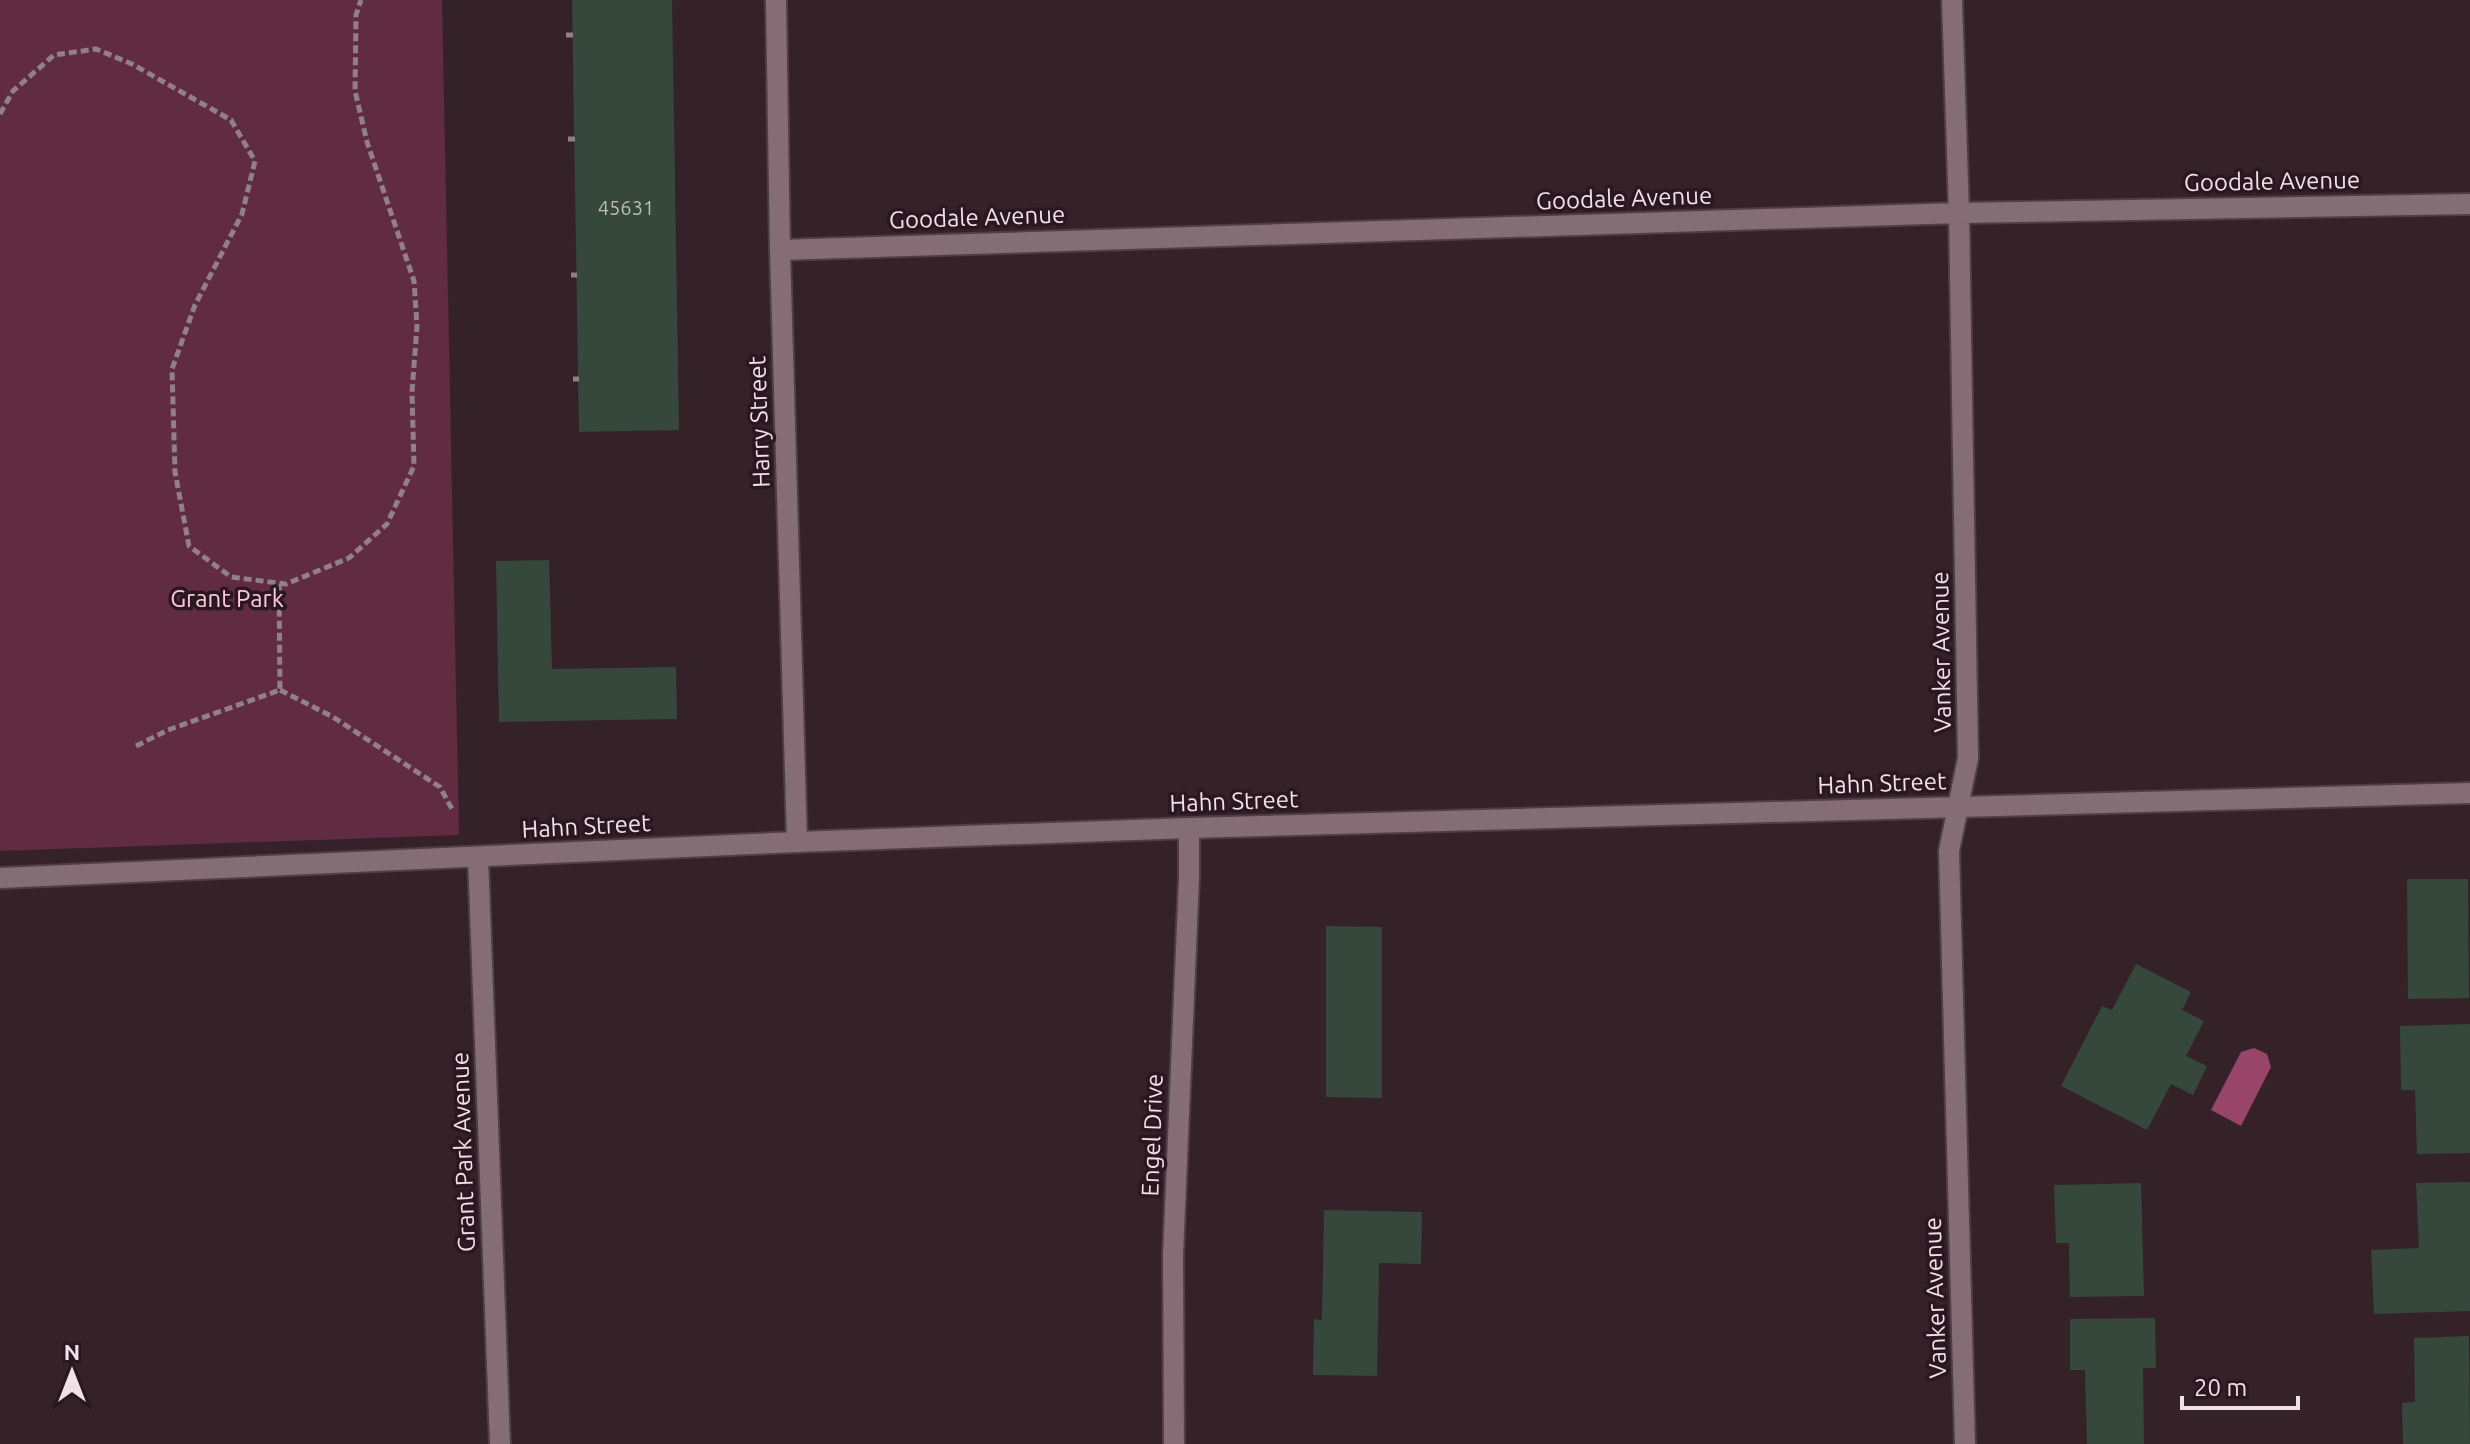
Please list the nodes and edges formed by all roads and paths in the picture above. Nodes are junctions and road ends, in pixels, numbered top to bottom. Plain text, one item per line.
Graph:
1 (361, 0) edge
2 (776, 0) edge
3 (1952, 0) edge
4 (0, 114) edge
5 (2470, 204) edge
6 (1959, 213) junction
7 (780, 250) junction
8 (279, 584) junction
9 (280, 690) junction
10 (136, 746) dead end
11 (2470, 793) edge
12 (1958, 807) junction
13 (452, 809) dead end
14 (1189, 828) junction
15 (797, 842) junction
16 (478, 857) junction
17 (0, 878) edge
18 (500, 1444) edge
19 (1174, 1444) edge
20 (1965, 1444) edge

1 - 8 path
2 - 7 street, Harry Street
3 - 6 street, Vanker Avenue
4 - 8 path
5 - 6 street, Goodale Avenue
6 - 7 street, Goodale Avenue
6 - 12 street, Vanker Avenue
7 - 15 street, Harry Street
8 - 9 path
9 - 10 path
9 - 13 path
11 - 12 street, Hahn Street
12 - 14 street, Hahn Street
12 - 20 street, Vanker Avenue
14 - 15 street, Hahn Street
14 - 19 street, Engel Drive
15 - 16 street, Hahn Street
16 - 17 street, Hahn Street
16 - 18 street, Grant Park Avenue

